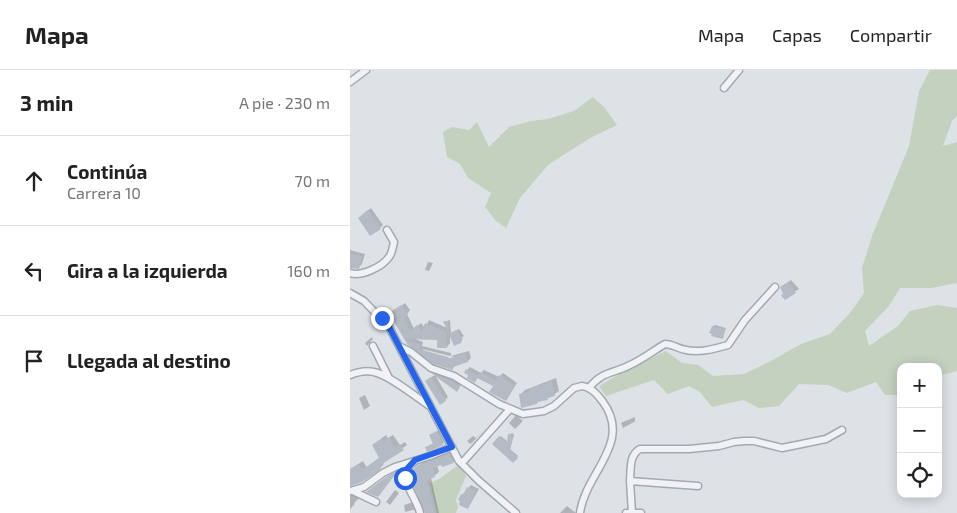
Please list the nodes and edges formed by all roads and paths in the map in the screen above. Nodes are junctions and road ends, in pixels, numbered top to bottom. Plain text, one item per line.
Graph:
1 (366, 70) edge
2 (739, 70) edge
3 (350, 82) edge
4 (724, 88) dead end
5 (387, 230) dead end
6 (350, 273) edge
7 (775, 287) dead end
8 (350, 293) edge
9 (373, 346) dead end
10 (399, 346) junction
11 (350, 374) edge
12 (389, 378) junction
13 (589, 388) junction
14 (430, 405) junction
15 (510, 409) junction
16 (842, 430) dead end
17 (452, 447) junction
18 (415, 460) junction
19 (462, 463) junction
20 (630, 480) junction
21 (698, 486) dead end
22 (351, 491) edge
23 (376, 502) dead end
24 (420, 513) edge
25 (516, 513) edge
26 (580, 513) edge
27 (626, 513) edge
28 (632, 513) edge
29 (641, 513) edge

1 - 3 street
2 - 4 street
5 - 6 street
7 - 13 street
8 - 10 street
9 - 12 street
10 - 14 street
10 - 15 street
11 - 12 street
12 - 14 street
13 - 15 street
13 - 26 street
14 - 17 street
15 - 19 street
16 - 20 street
17 - 18 street
17 - 19 street
18 - 22 street
18 - 24 street
19 - 25 street
20 - 21 street
20 - 28 street
22 - 23 street
27 - 28 street
28 - 29 street

